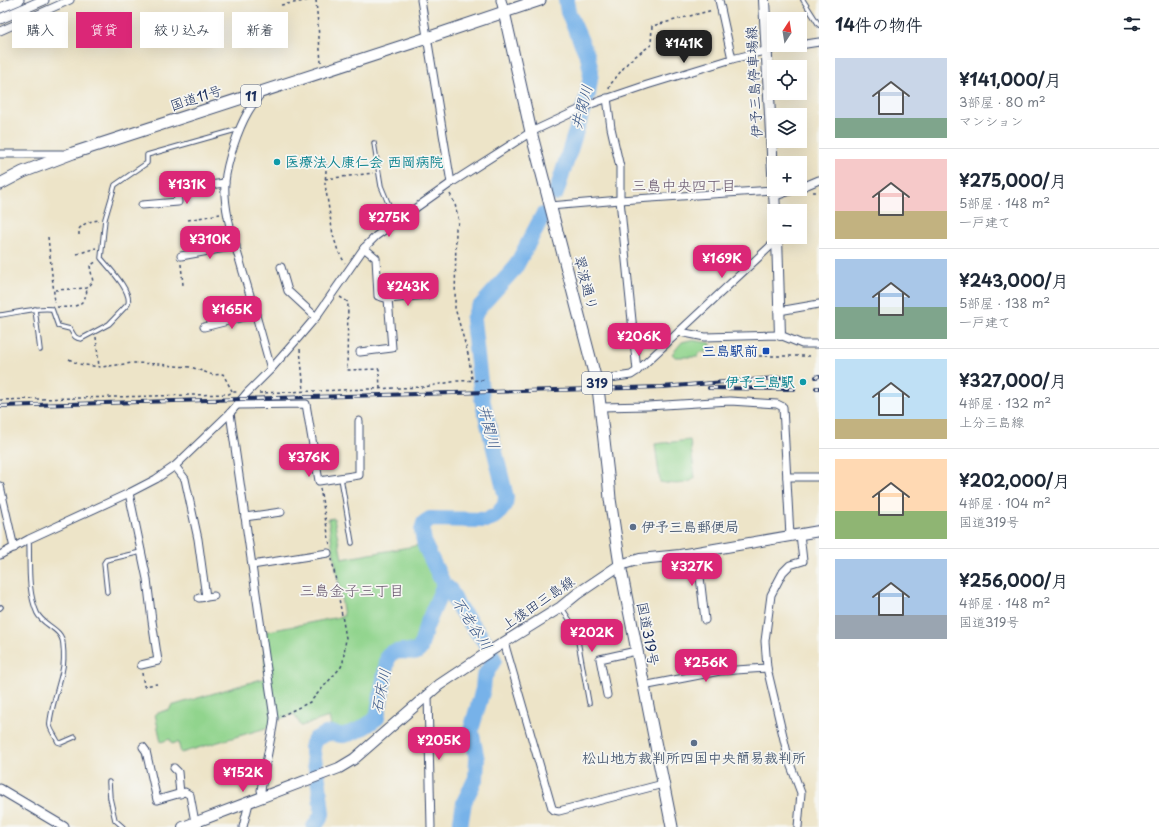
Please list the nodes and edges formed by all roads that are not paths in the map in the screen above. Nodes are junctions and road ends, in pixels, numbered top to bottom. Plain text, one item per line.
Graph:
1 (19, 0) edge
2 (44, 0) edge
3 (70, 0) edge
4 (421, 0) edge
5 (501, 0) edge
6 (540, 0) edge
7 (764, 0) edge
8 (803, 0) edge
9 (720, 4) edge
10 (0, 8) edge
11 (504, 12) junction
12 (0, 19) edge
13 (819, 25) edge
14 (0, 31) edge
15 (427, 38) junction
16 (819, 42) edge
17 (807, 44) edge
18 (767, 51) joint
19 (767, 52) edge
20 (732, 59) junction
21 (262, 92) junction
22 (607, 98) junction
23 (240, 129) junction
24 (532, 132) junction
25 (374, 143) dead end
26 (74, 153) junction
27 (0, 154) edge
28 (771, 156) edge
29 (819, 180) edge
30 (225, 183) junction
31 (0, 184) edge
32 (448, 185) junction
33 (807, 185) edge
34 (767, 194) edge
35 (620, 200) junction
36 (142, 205) dead end
37 (550, 206) junction
38 (396, 222) junction
39 (771, 244) edge
40 (777, 244) edge
41 (236, 246) junction
42 (364, 248) junction
43 (181, 256) road end
44 (281, 267) dead end
45 (427, 295) dead end
46 (388, 299) junction
47 (819, 304) edge
48 (35, 310) junction
49 (779, 311) junction
50 (256, 314) junction
51 (0, 315) edge
52 (316, 317) junction
53 (204, 327) dead end
54 (680, 332) junction
55 (780, 335) junction
56 (819, 344) edge
57 (40, 350) dead end
58 (360, 352) dead end
59 (271, 369) junction
60 (637, 371) junction
61 (596, 380) junction
62 (237, 405) junction
63 (601, 407) junction
64 (230, 413) junction
65 (359, 421) dead end
66 (175, 466) junction
67 (787, 477) junction
68 (819, 477) edge
69 (341, 478) junction
70 (0, 486) edge
71 (130, 493) junction
72 (281, 512) dead end
73 (245, 517) junction
74 (819, 531) edge
75 (795, 535) junction
76 (29, 539) junction
77 (352, 543) dead end
78 (14, 548) junction
79 (142, 552) junction
80 (330, 552) road end
81 (698, 552) junction
82 (0, 555) edge
83 (252, 565) junction
84 (620, 565) junction
85 (107, 592) dead end
86 (206, 597) dead end
87 (561, 607) junction
88 (705, 620) dead end
89 (504, 642) junction
90 (636, 651) junction
91 (141, 665) road end
92 (767, 668) junction
93 (643, 686) junction
94 (428, 695) junction
95 (607, 695) dead end
96 (589, 703) dead end
97 (75, 737) dead end
98 (142, 747) dead end
99 (174, 768) dead end
100 (109, 782) dead end
101 (663, 784) junction
102 (0, 789) edge
103 (180, 794) junction
104 (263, 797) junction
105 (249, 803) junction
106 (195, 822) junction
107 (64, 827) edge
108 (123, 827) edge
109 (183, 827) edge
110 (243, 827) edge
111 (431, 827) edge
112 (672, 827) edge
113 (798, 827) edge

1 - 10 street
2 - 12 street
3 - 14 street
4 - 15 street
5 - 11 street
6 - 11 highway, 国道11号 / 11
7 - 18 main road, 伊予三島停車場線
8 - 13 lane
9 - 20 street
11 - 15 highway, 国道11号 / 11
11 - 24 highway, 翠波通り / 319
15 - 21 highway, 国道11号 / 11
15 - 32 street
16 - 17 street
18 - 20 street
19 - 28 main road, 伊予三島停車場線
20 - 22 street
21 - 23 street
21 - 26 highway, 国道11号 / 11
22 - 24 street
22 - 35 street
23 - 30 street
23 - 48 lane
24 - 32 street
24 - 37 highway, 翠波通り / 319
25 - 38 lane
26 - 27 street
26 - 31 highway, 国道11号 / 11
29 - 33 street
30 - 36 street
30 - 41 street
32 - 38 street
34 - 35 street
35 - 37 street
35 - 60 street
37 - 61 highway, 翠波通り / 319
38 - 42 street
39 - 54 street
40 - 49 main road
41 - 43 street
41 - 50 street
42 - 46 street
42 - 52 street
44 - 52 street
45 - 46 street
46 - 58 street
47 - 49 street
48 - 51 lane
48 - 57 lane
49 - 55 main road
50 - 53 street
50 - 59 street
52 - 59 street
54 - 55 street
54 - 60 street
55 - 56 street
59 - 62 street
60 - 61 street
61 - 63 highway, 翠波通り / 319
62 - 64 street
62 - 69 street
63 - 67 street
63 - 84 highway, 翠波通り / 319
64 - 66 street
64 - 73 street
65 - 69 street
66 - 71 street
66 - 86 street
67 - 68 street
67 - 75 street
69 - 77 lane
70 - 78 street
71 - 76 street
71 - 79 street
72 - 73 street
73 - 83 street
74 - 75 main road, 上猿田三島線
75 - 81 main road, 上猿田三島線
75 - 92 street
76 - 78 street
76 - 97 lane
78 - 82 street
79 - 85 lane
79 - 91 street
80 - 83 street
81 - 84 main road, 上猿田三島線
81 - 88 street
83 - 104 street
84 - 87 main road, 上猿田三島線
84 - 90 highway, 国道319号 / 319
87 - 89 main road, 上猿田三島線
87 - 96 lane
89 - 94 main road, 上猿田三島線
89 - 101 street
90 - 93 highway, 国道319号 / 319
90 - 95 street
92 - 93 street
92 - 113 street
93 - 101 highway, 国道319号 / 319
94 - 104 main road, 上猿田三島線
94 - 111 street
98 - 103 street
99 - 103 street
100 - 108 lane
101 - 112 highway, 国道319号 / 319
102 - 107 street
103 - 106 street
104 - 105 main road, 上猿田三島線
105 - 106 main road, 上猿田三島線
105 - 110 street
106 - 109 main road, 上猿田三島線

